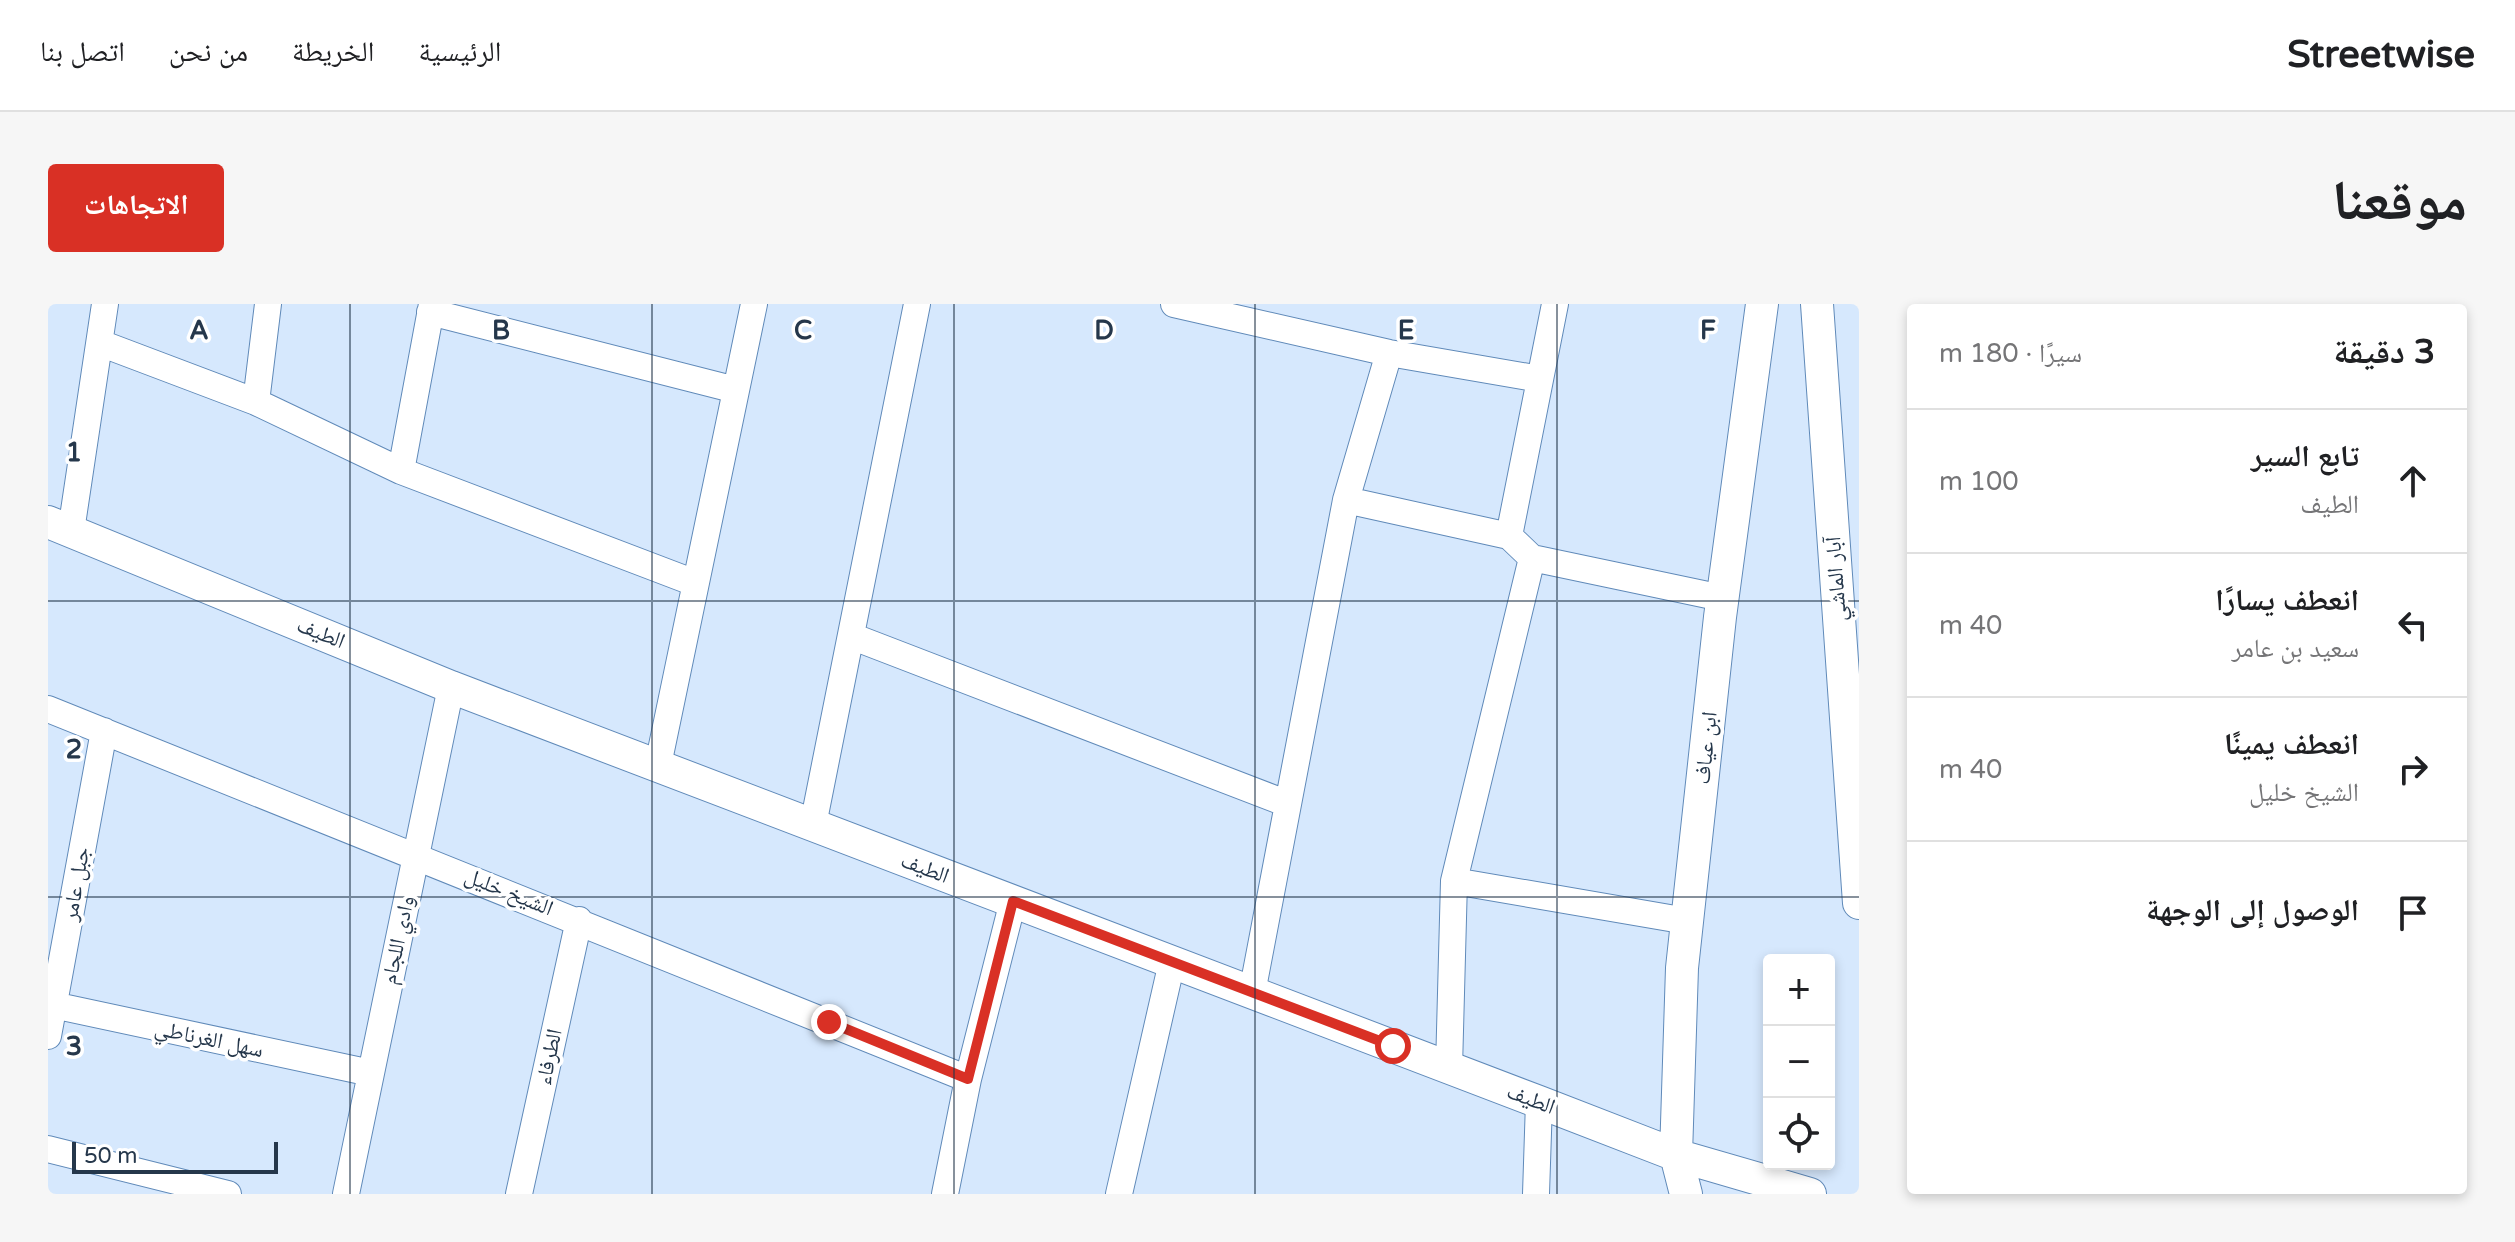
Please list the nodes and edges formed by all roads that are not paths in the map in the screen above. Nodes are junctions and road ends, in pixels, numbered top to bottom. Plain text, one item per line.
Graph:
1 (105, 304) edge
2 (268, 304) edge
3 (754, 304) edge
4 (917, 304) edge
5 (1174, 304) edge
6 (1555, 304) edge
7 (1762, 304) edge
8 (1817, 304) edge
9 (431, 308) edge
10 (100, 343) junction
11 (1389, 353) junction
12 (1540, 379) junction
13 (736, 390) junction
14 (256, 402) junction
15 (401, 471) junction
16 (1346, 500) junction
17 (59, 526) edge
18 (1509, 536) junction
19 (1532, 558) junction
20 (695, 583) junction
21 (1722, 598) junction
22 (851, 636) junction
23 (451, 687) junction
24 (48, 709) edge
25 (1852, 711) edge
26 (104, 731) junction
27 (658, 765) junction
28 (1288, 804) junction
29 (813, 825) junction
30 (416, 854) junction
31 (1454, 881) junction
32 (1013, 901) junction
33 (1859, 903) edge
34 (579, 920) junction
35 (1687, 921) junction
36 (1172, 962) junction
37 (1252, 993) junction
38 (51, 1004) edge
39 (48, 1036) edge
40 (1449, 1068) junction
41 (371, 1073) junction
42 (968, 1079) junction
43 (1539, 1102) junction
44 (48, 1149) edge
45 (1676, 1155) junction
46 (228, 1194) edge
47 (346, 1194) edge
48 (519, 1194) edge
49 (945, 1194) edge
50 (1119, 1194) edge
51 (1536, 1194) edge
52 (1686, 1194) edge
53 (1810, 1194) edge

1 - 10 street
2 - 14 street
3 - 13 street
4 - 22 street
5 - 11 street
6 - 12 street
7 - 21 street, ابن عياف
8 - 25 street, آبار الماشي
9 - 13 street
9 - 15 street
10 - 14 street
10 - 17 street
11 - 12 street
11 - 16 street
12 - 18 street
13 - 20 street
14 - 15 street
15 - 20 street
16 - 18 street
16 - 28 street
17 - 23 street, الطيف
18 - 19 street
19 - 21 street
19 - 31 street
20 - 27 street
21 - 35 street, ابن عياف
22 - 28 street
22 - 29 street
23 - 27 street, الطيف
23 - 30 street, وادي اللجام
24 - 26 street, الشيخ خليل
25 - 33 street, آبار الماشي
26 - 30 street, الشيخ خليل
26 - 38 street, جبل عامر
27 - 29 street, الطيف
28 - 37 street
29 - 32 street, الطيف
30 - 34 street, الشيخ خليل
30 - 41 street, وادي اللجام
31 - 35 street
31 - 40 street
32 - 36 street, الطيف
32 - 42 street
34 - 42 street, الشيخ خليل
34 - 48 street, الطرفاء
35 - 45 street, ابن عياف
36 - 37 street, الطيف
36 - 50 street
37 - 40 street, الطيف
38 - 39 street, جبل عامر
38 - 41 street, سهل الغرناطي
40 - 43 street, الطيف
41 - 47 street, وادي اللجام
42 - 49 street
43 - 45 street, الطيف
43 - 51 street
44 - 46 street
45 - 52 street, ابن عياف
45 - 53 street, الطيف

